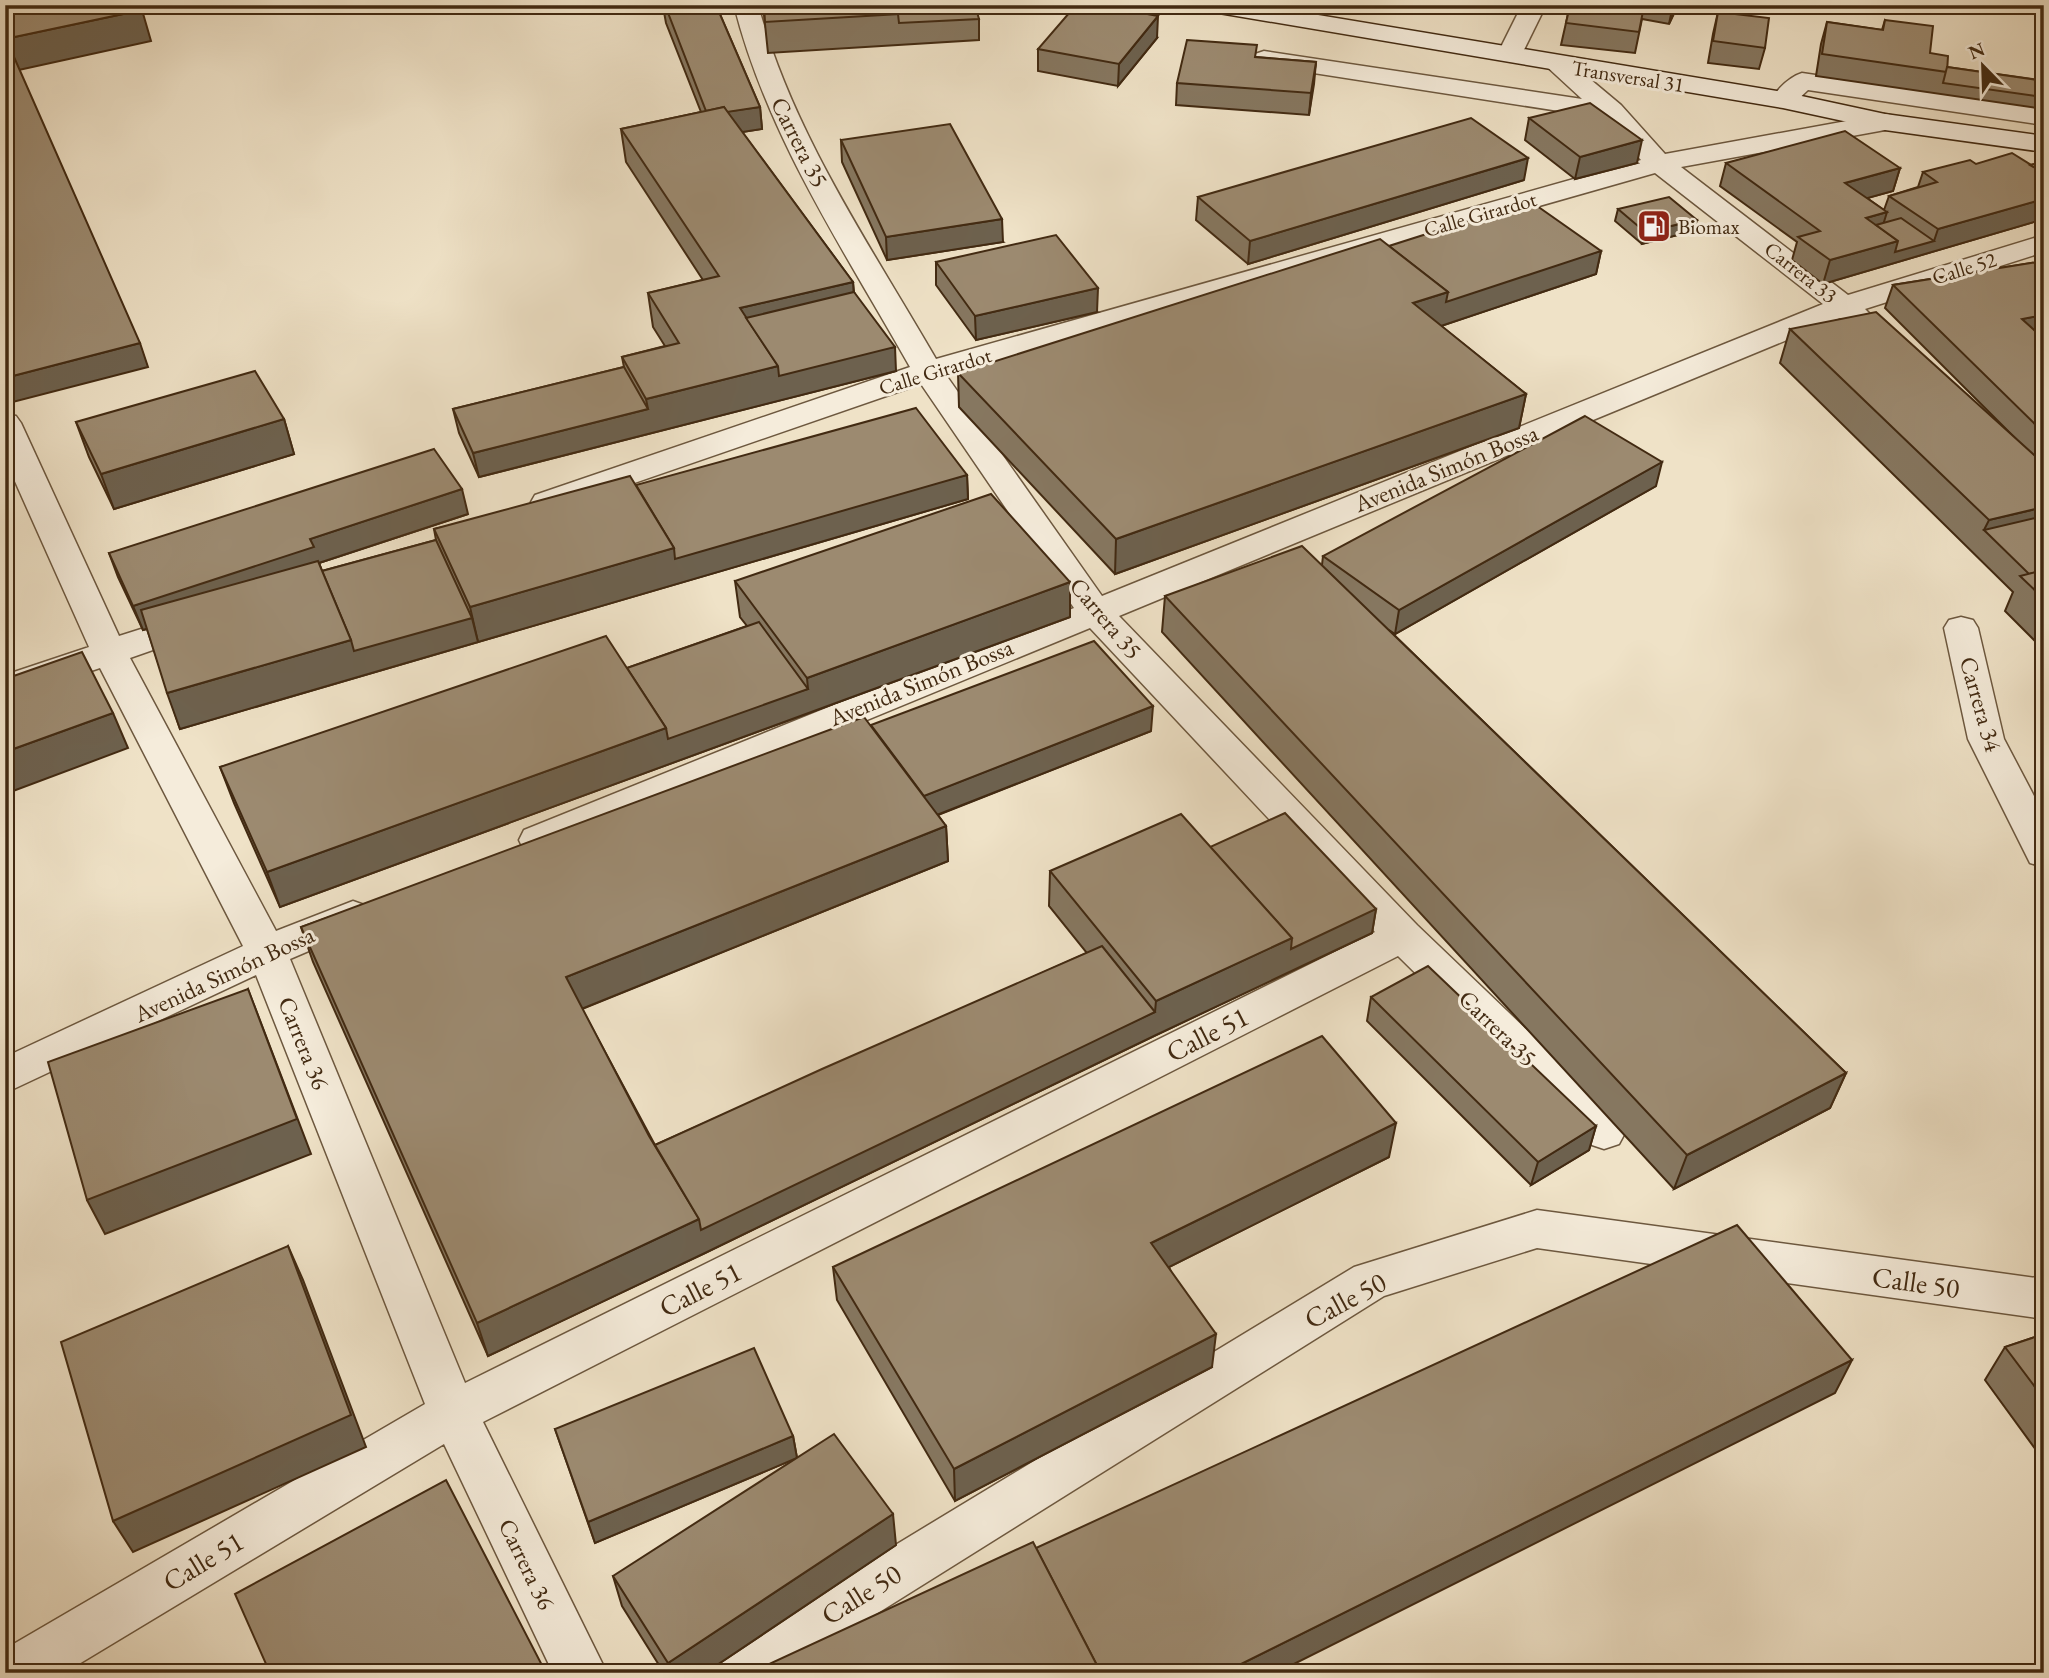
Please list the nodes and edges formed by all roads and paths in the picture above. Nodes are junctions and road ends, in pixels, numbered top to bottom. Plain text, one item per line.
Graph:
1 (746, 5) edge
2 (1213, 5) edge
3 (1534, 5) edge
4 (1236, 55) edge
5 (1510, 55) junction
6 (1556, 64) junction
7 (1783, 100) junction
8 (1612, 111) junction
9 (2044, 117) edge
10 (1885, 122) junction
11 (2044, 144) edge
12 (1659, 163) junction
13 (2044, 243) edge
14 (1844, 306) junction
15 (1884, 341) edge
16 (928, 371) junction
17 (5, 423) edge
18 (518, 512) edge
19 (1094, 611) junction
20 (228, 612) edge
21 (1961, 628) dead end
22 (109, 652) junction
23 (5, 688) edge
24 (513, 850) edge
25 (2044, 853) edge
26 (384, 904) edge
27 (1403, 936) junction
28 (267, 952) junction
29 (5, 1076) edge
30 (1604, 1131) dead end
31 (2044, 1299) edge
32 (453, 1413) junction
33 (14, 1673) edge
34 (581, 1673) edge
35 (733, 1673) edge

1 - 16 street, Carrera 35
2 - 5 street, Transversal 31
3 - 5 street
4 - 8 street
5 - 6 street, Transversal 31
6 - 7 street, Transversal 31
6 - 8 street, Carrera 33
7 - 9 street
7 - 10 street, Transversal 31
8 - 12 street, Carrera 33
10 - 11 street, Transversal 31
10 - 12 street, Calle Girardot
12 - 14 street, Carrera 33
12 - 16 street, Calle Girardot
13 - 14 street, Calle 52
14 - 15 street, Carrera 33
14 - 19 street, Avenida Simón Bossa
16 - 18 street, Calle Girardot
16 - 19 street, Carrera 35
17 - 22 street, Carrera 36
19 - 24 street, Avenida Simón Bossa
19 - 27 street, Carrera 35
20 - 22 street
21 - 25 street, Carrera 34
22 - 23 street
22 - 28 street, Carrera 36
26 - 28 street, Avenida Simón Bossa
27 - 30 street, Carrera 35
27 - 32 street, Calle 51
28 - 29 street, Avenida Simón Bossa
28 - 32 street, Carrera 36
31 - 35 street, Calle 50
32 - 33 street, Calle 51
32 - 34 street, Carrera 36

